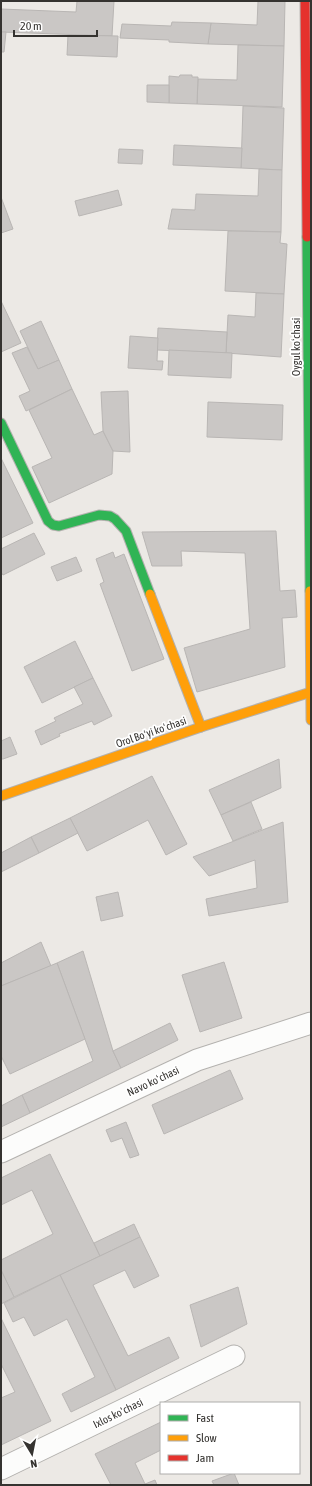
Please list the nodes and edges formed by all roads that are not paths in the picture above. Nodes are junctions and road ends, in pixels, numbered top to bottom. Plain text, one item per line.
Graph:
1 (305, 1) edge
2 (1, 423) edge
3 (311, 692) edge
4 (311, 720) edge
5 (201, 727) junction
6 (1, 796) edge
7 (311, 1023) edge
8 (1, 1152) edge
9 (234, 1356) dead end
10 (1, 1469) edge

1 - 3 street, Oygul koʻchasi
2 - 5 street
3 - 4 street, Oygul koʻchasi
3 - 5 street, Orol Boʻyi koʻchasi
5 - 6 street, Orol Boʻyi koʻchasi
7 - 8 street, Navo koʻchasi
9 - 10 street, Ixlos koʻchasi

